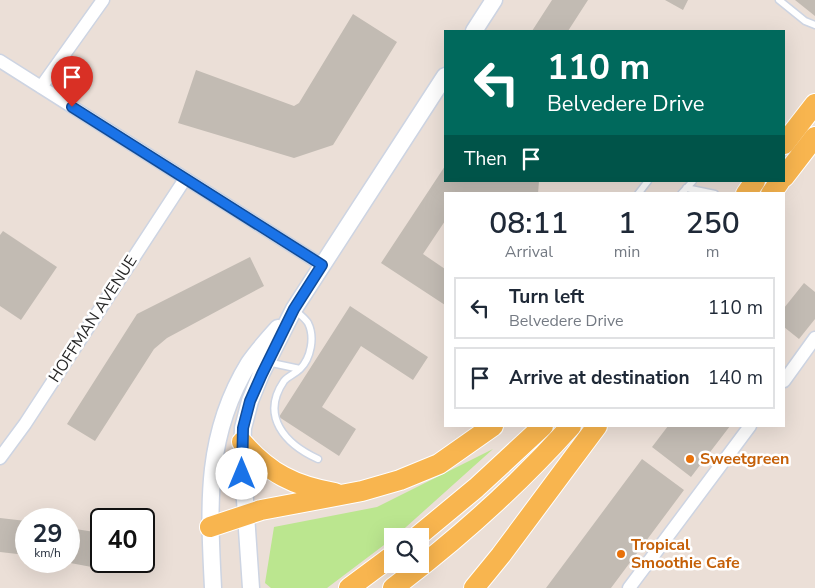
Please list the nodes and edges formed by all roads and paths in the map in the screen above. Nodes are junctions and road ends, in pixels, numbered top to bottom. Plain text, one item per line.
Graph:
1 (103, 0) edge
2 (494, 0) edge
3 (779, 0) edge
4 (815, 25) edge
5 (475, 30) edge
6 (0, 61) edge
7 (444, 78) edge
8 (42, 87) junction
9 (815, 104) edge
10 (815, 137) edge
11 (785, 143) edge
12 (785, 176) edge
13 (185, 179) junction
14 (647, 182) edge
15 (692, 182) edge
16 (686, 188) junction
17 (640, 192) edge
18 (683, 192) edge
19 (705, 192) edge
20 (322, 265) junction
21 (294, 309) junction
22 (815, 338) edge
23 (267, 362) junction
24 (300, 369) junction
25 (785, 380) edge
26 (492, 427) edge
27 (542, 427) edge
28 (570, 427) edge
29 (596, 427) edge
30 (749, 427) edge
31 (242, 442) junction
32 (0, 458) edge
33 (318, 459) dead end
34 (344, 494) junction
35 (245, 516) junction
36 (210, 527) junction
37 (428, 528) edge
38 (384, 562) edge
39 (213, 588) edge
40 (251, 588) edge
41 (350, 588) edge
42 (394, 588) edge
43 (474, 588) edge
44 (629, 588) edge

1 - 8 street
2 - 5 street
3 - 4 lane
6 - 8 street
7 - 20 street
8 - 13 street
9 - 11 main road
10 - 12 main road
13 - 20 street
13 - 32 street, HOFFMAN AVENUE
14 - 17 lane
15 - 16 lane
16 - 18 lane
16 - 19 lane
20 - 21 street
21 - 23 street
21 - 24 lane
21 - 36 street
22 - 25 street
23 - 24 lane
23 - 31 street
24 - 33 lane
26 - 34 main road
27 - 37 main road
28 - 42 main road
29 - 43 main road
30 - 44 street
31 - 34 main road
31 - 35 street
34 - 35 main road
35 - 36 main road
35 - 40 street
36 - 39 street
38 - 41 main road

